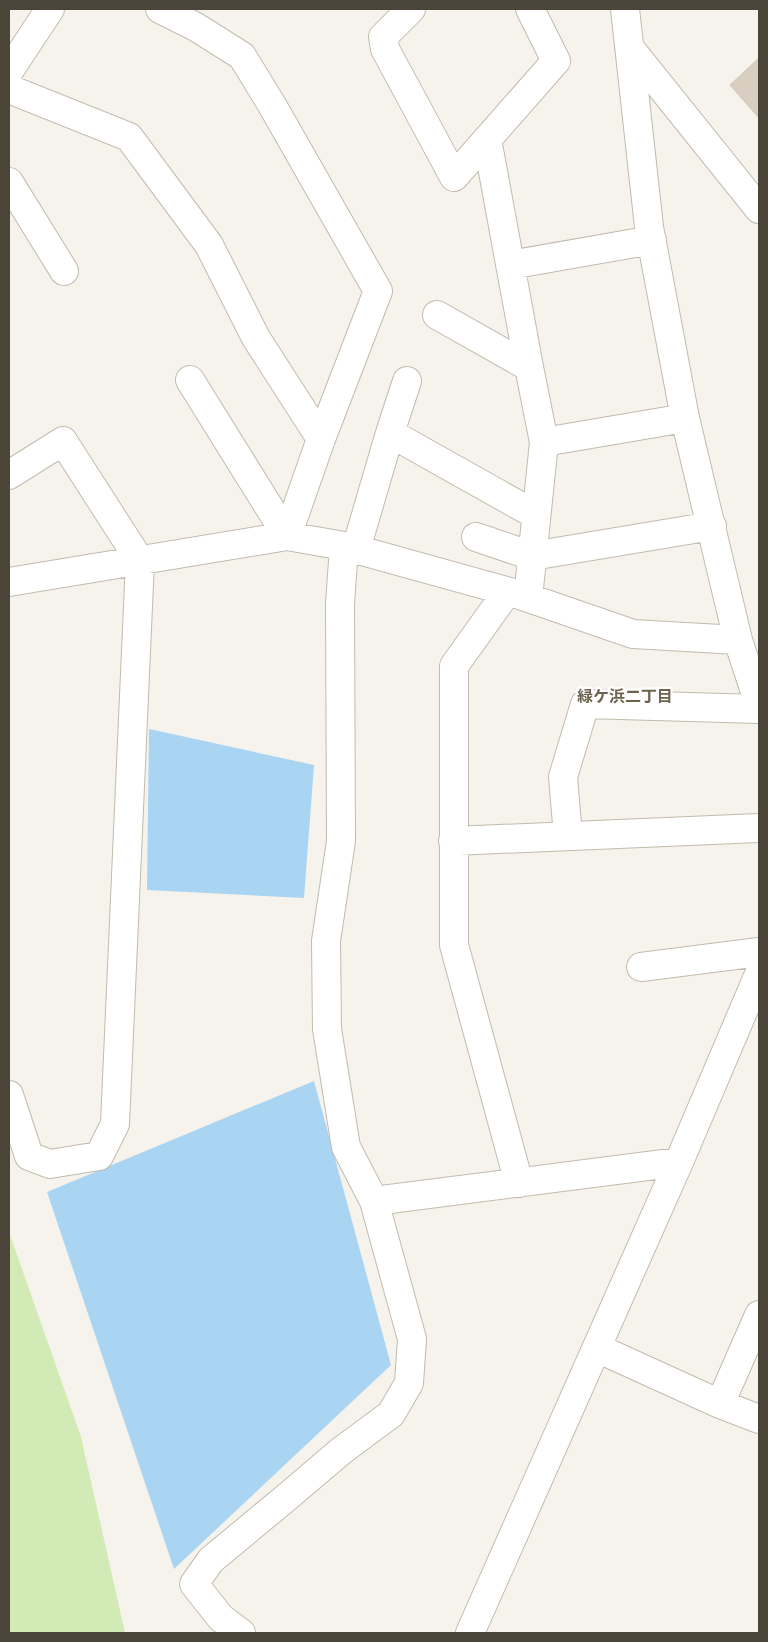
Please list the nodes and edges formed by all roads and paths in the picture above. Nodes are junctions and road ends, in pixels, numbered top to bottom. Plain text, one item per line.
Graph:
1 (50, 9) edge
2 (160, 9) edge
3 (411, 9) edge
4 (530, 9) edge
5 (625, 9) edge
6 (202, 18) edge
7 (629, 47) junction
8 (9, 71) edge
9 (9, 89) edge
10 (487, 139) junction
11 (9, 182) edge
12 (759, 209) edge
13 (652, 240) junction
14 (510, 264) junction
15 (64, 271) dead end
16 (437, 315) dead end
17 (529, 367) junction
18 (190, 380) dead end
19 (407, 381) dead end
20 (685, 418) junction
21 (390, 433) junction
22 (321, 439) junction
23 (544, 442) junction
24 (9, 475) edge
25 (536, 515) junction
26 (712, 526) junction
27 (287, 536) junction
28 (476, 537) dead end
29 (350, 548) junction
30 (532, 556) junction
31 (140, 561) junction
32 (9, 582) edge
33 (518, 595) junction
34 (738, 640) junction
35 (759, 704) edge
36 (759, 709) edge
37 (759, 828) edge
38 (568, 836) junction
39 (454, 841) junction
40 (759, 952) edge
41 (641, 967) dead end
42 (759, 974) edge
43 (9, 1095) edge
44 (679, 1162) junction
45 (519, 1183) junction
46 (374, 1201) junction
47 (759, 1315) edge
48 (597, 1348) junction
49 (720, 1404) junction
50 (759, 1419) edge
51 (226, 1628) edge
52 (470, 1633) edge

1 - 8 street
2 - 6 street
3 - 10 street
4 - 10 street
5 - 7 street
6 - 22 street
7 - 12 street
7 - 13 street
9 - 22 street
10 - 14 street
11 - 15 street
13 - 14 street
13 - 20 street
14 - 17 street
16 - 17 street
17 - 23 street
18 - 27 street
19 - 21 street
20 - 23 street
20 - 26 street
21 - 25 street
21 - 29 street
22 - 27 street
23 - 25 street
24 - 31 street
25 - 30 street
26 - 30 street
26 - 34 street
27 - 29 street
27 - 31 street
28 - 30 street
29 - 33 street
29 - 46 street
30 - 33 street
31 - 32 street
31 - 43 street
33 - 34 street
33 - 39 street
34 - 35 street
36 - 38 street
37 - 38 street
38 - 39 street
39 - 45 street
40 - 41 street
42 - 44 street
44 - 45 street
44 - 48 street
45 - 46 street
46 - 51 street
47 - 49 street
48 - 49 street
48 - 52 street
49 - 50 street

